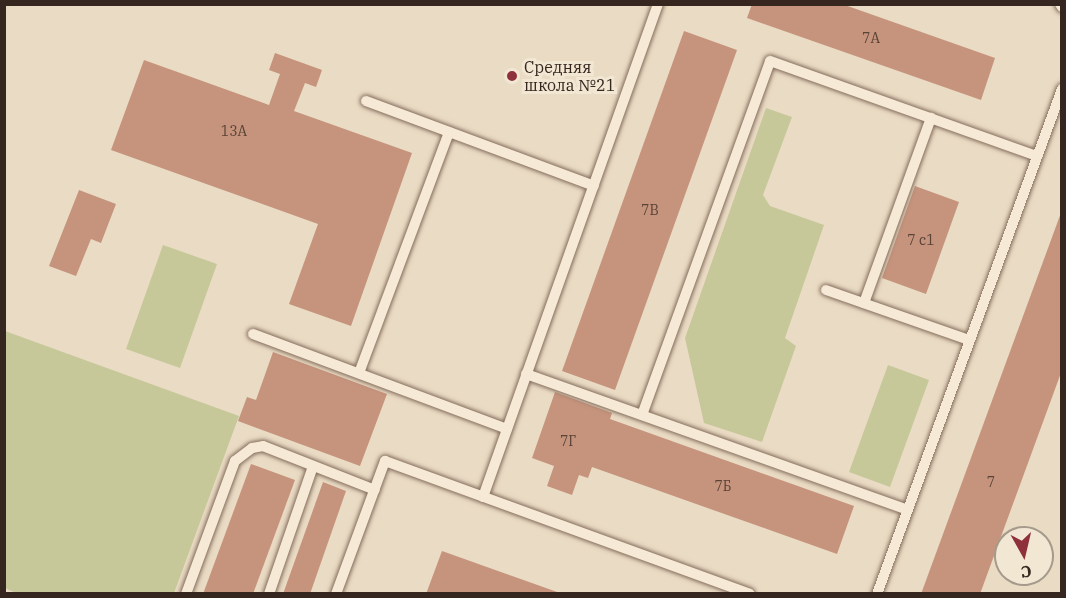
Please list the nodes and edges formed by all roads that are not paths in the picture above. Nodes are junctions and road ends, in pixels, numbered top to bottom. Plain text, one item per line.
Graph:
1 (658, 4) edge
2 (1062, 89) edge
3 (366, 100) dead end
4 (931, 118) junction
5 (449, 132) junction
6 (1037, 156) junction
7 (594, 186) junction
8 (826, 290) dead end
9 (864, 303) junction
10 (253, 334) dead end
11 (969, 340) junction
12 (359, 373) junction
13 (526, 374) junction
14 (642, 414) junction
15 (507, 429) junction
16 (313, 466) junction
17 (375, 490) junction
18 (483, 496) junction
19 (907, 510) junction
20 (186, 594) edge
21 (269, 594) edge
22 (336, 594) edge
23 (750, 594) edge
24 (876, 594) edge

1 - 7 lane
2 - 6 lane
3 - 5 lane
4 - 6 lane
4 - 9 lane
4 - 14 lane
5 - 7 lane
5 - 12 lane
6 - 11 lane
7 - 13 lane
8 - 9 lane
9 - 11 lane
10 - 12 lane
11 - 19 lane
12 - 15 lane
13 - 14 lane
13 - 15 lane
14 - 19 lane
15 - 18 lane
16 - 17 lane
16 - 20 lane
16 - 21 lane
17 - 18 lane
17 - 22 lane
18 - 23 lane
19 - 24 lane

